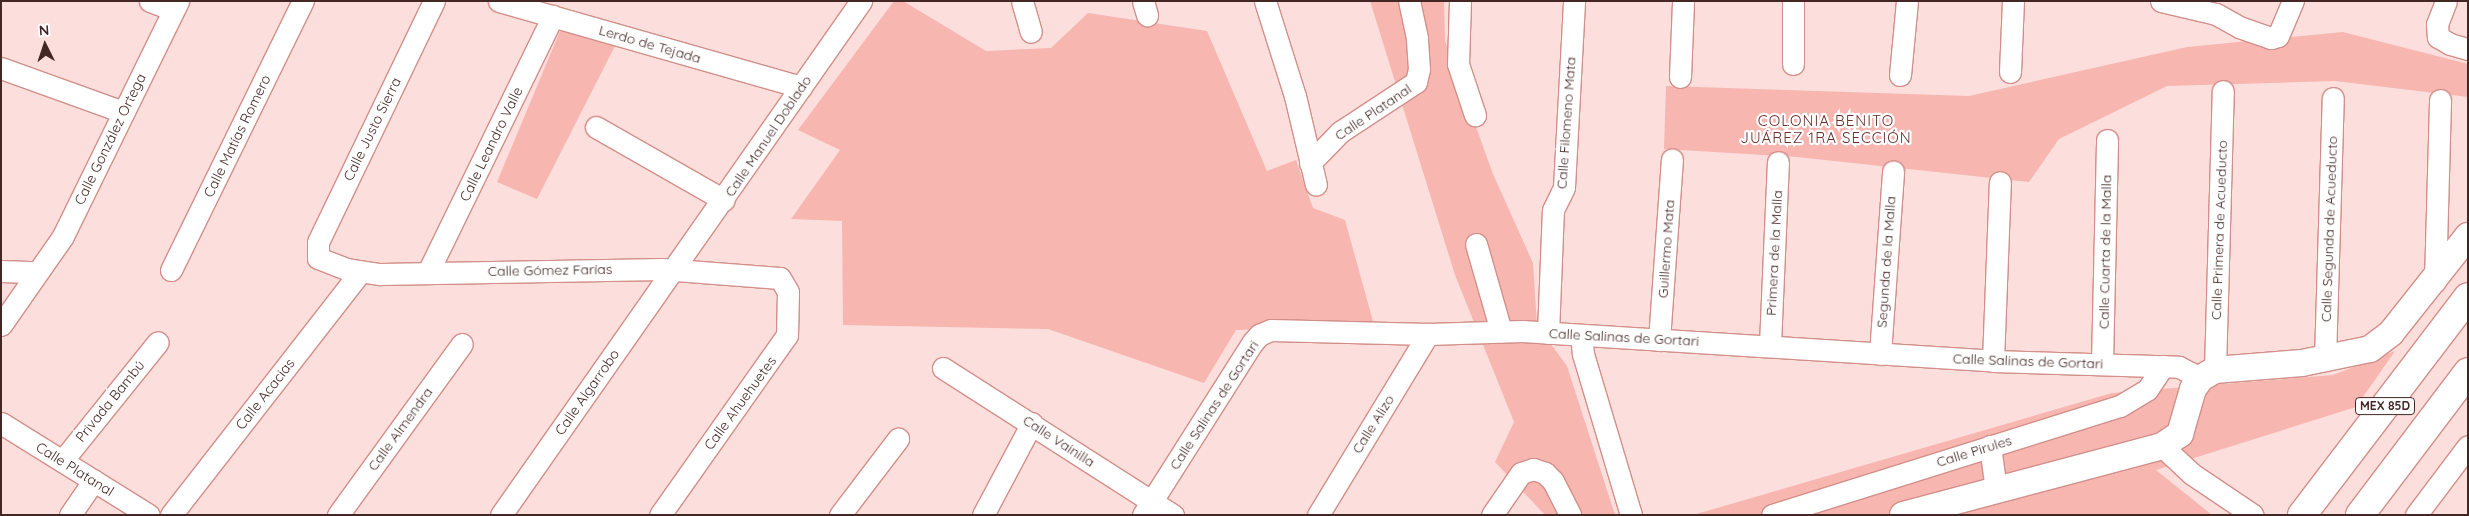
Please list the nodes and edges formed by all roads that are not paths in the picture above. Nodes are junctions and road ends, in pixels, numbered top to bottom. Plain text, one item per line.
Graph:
1 (150, 1) edge
2 (303, 1) edge
3 (434, 1) edge
4 (499, 1) edge
5 (861, 1) edge
6 (1022, 1) edge
7 (1265, 1) edge
8 (1409, 1) edge
9 (1460, 1) edge
10 (1574, 1) edge
11 (1683, 1) edge
12 (1793, 1) edge
13 (1906, 1) edge
14 (2013, 1) edge
15 (2161, 1) edge
16 (2293, 1) edge
17 (2446, 1) edge
18 (176, 6) edge
19 (553, 16) junction
20 (1031, 32) dead end
21 (2468, 49) edge
22 (1793, 64) dead end
23 (1, 68) edge
24 (2010, 72) dead end
25 (1900, 74) dead end
26 (1680, 77) dead end
27 (801, 87) junction
28 (2223, 91) dead end
29 (2333, 98) dead end
30 (2440, 100) dead end
31 (123, 112) junction
32 (1475, 115) dead end
33 (596, 128) dead end
34 (2107, 140) dead end
35 (1672, 159) dead end
36 (1778, 162) dead end
37 (1310, 163) junction
38 (1893, 171) dead end
39 (2000, 182) dead end
40 (1316, 185) dead end
41 (724, 200) junction
42 (2468, 236) edge
43 (1476, 244) dead end
44 (318, 258) joint
45 (171, 270) dead end
46 (674, 270) junction
47 (1, 271) edge
48 (36, 272) junction
49 (360, 272) junction
50 (428, 272) junction
51 (2435, 281) junction
52 (783, 282) joint
53 (2468, 297) edge
54 (1, 325) edge
55 (1501, 331) junction
56 (1548, 333) junction
57 (1428, 334) junction
58 (1580, 335) junction
59 (1659, 340) junction
60 (158, 342) dead end
61 (462, 344) dead end
62 (1770, 344) junction
63 (1880, 354) junction
64 (2325, 360) junction
65 (1992, 361) junction
66 (2102, 363) junction
67 (2163, 366) junction
68 (944, 368) dead end
69 (2468, 372) edge
70 (2208, 374) junction
71 (1, 423) edge
72 (1032, 423) junction
73 (898, 439) dead end
74 (1990, 446) junction
75 (2162, 446) junction
76 (2468, 446) edge
77 (62, 460) junction
78 (94, 480) junction
79 (1996, 490) junction
80 (1147, 508) edge
81 (70, 515) edge
82 (149, 515) edge
83 (170, 515) edge
84 (338, 515) edge
85 (501, 515) edge
86 (660, 515) edge
87 (840, 515) edge
88 (983, 515) edge
89 (1173, 515) edge
90 (1318, 515) edge
91 (1492, 515) edge
92 (1570, 515) edge
93 (1631, 515) edge
94 (1772, 515) edge
95 (1903, 515) edge
96 (2253, 515) edge
97 (2302, 515) edge
98 (2360, 515) edge
99 (2416, 515) edge

1 - 18 street
2 - 45 street, Calle Matías Romero
3 - 44 street, Calle Justo Sierra
4 - 19 street, Lerdo de Tejada
5 - 27 street, Calle Manuel Doblado
6 - 20 street
7 - 37 street
8 - 37 street, Calle Platanal
9 - 32 street
10 - 56 street, Calle Filomeno Mata
11 - 26 street
12 - 22 street
13 - 25 street
14 - 24 street
15 - 16 street
17 - 21 street
18 - 31 street, Calle González Ortega
19 - 27 street, Lerdo de Tejada
19 - 50 street, Calle Leandro Valle
23 - 31 street
27 - 41 street, Calle Manuel Doblado
28 - 70 street, Calle Primera de Acueducto
29 - 64 street, Calle Segunda de Acueducto
30 - 51 street
31 - 48 street, Calle González Ortega
33 - 41 street
34 - 66 street, Calle Cuarta de la Malla
35 - 59 street, Guillermo Mata
36 - 62 street, Primera de la Malla
37 - 40 street
38 - 63 street, Segunda de la Malla
39 - 65 street
41 - 46 street, Calle Manuel Doblado
42 - 51 street
43 - 55 street
44 - 49 street, Calle Gómez Farías
46 - 50 street, Calle Gómez Farías
46 - 52 street, Calle Gómez Farías
46 - 85 street, Calle Algarrobo
47 - 48 street
48 - 54 street, Calle González Ortega
49 - 50 street, Calle Gómez Farías
49 - 83 street, Calle Acacias
51 - 64 street
52 - 86 street, Calle Ahuehuetes
53 - 97 highway, MEX 85D
55 - 56 street, Calle Salinas de Gortari
55 - 57 street, Calle Salinas de Gortari
56 - 58 street, Calle Salinas de Gortari
57 - 80 street, Calle Salinas de Gortari
57 - 90 street, Calle Alizo
58 - 59 street, Calle Salinas de Gortari
58 - 93 street
59 - 62 street, Calle Salinas de Gortari
60 - 77 street, Privada Bambú
61 - 84 street, Calle Almendra
62 - 63 street, Calle Salinas de Gortari
63 - 65 street, Calle Salinas de Gortari
64 - 70 street
65 - 66 street, Calle Salinas de Gortari
66 - 67 street, Calle Salinas de Gortari
67 - 70 street, Calle Salinas de Gortari
67 - 74 street, Calle Pirules
68 - 72 street, Calle Vainilla
69 - 98 highway, MEX 85D
70 - 75 street
71 - 77 street, Calle Platanal
72 - 80 street, Calle Vainilla
72 - 88 street
73 - 87 street
74 - 79 street
74 - 94 street, Calle Pirules
75 - 79 street
75 - 96 street
76 - 99 street
77 - 78 street, Calle Platanal
78 - 81 street
78 - 82 street, Calle Platanal
79 - 95 street
80 - 89 street, Calle Vainilla
91 - 92 street

